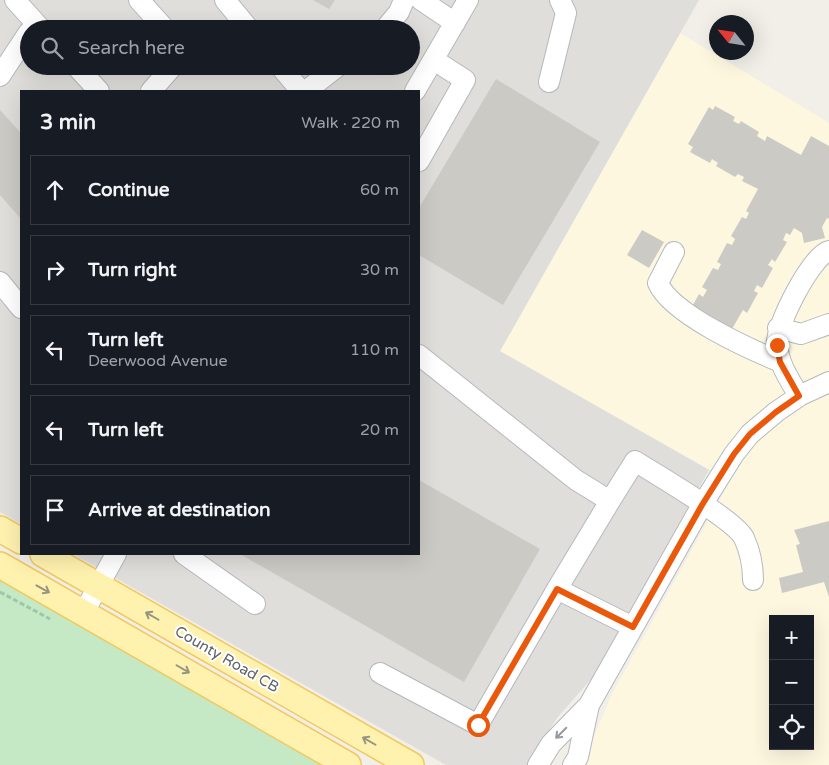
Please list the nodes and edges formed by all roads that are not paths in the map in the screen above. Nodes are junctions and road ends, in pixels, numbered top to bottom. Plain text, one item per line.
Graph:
1 (15, 0) edge
2 (138, 0) edge
3 (224, 0) edge
4 (404, 0) edge
5 (421, 0) edge
6 (468, 0) edge
7 (560, 0) edge
8 (29, 20) edge
9 (157, 20) edge
10 (241, 20) edge
11 (392, 20) edge
12 (455, 23) junction
13 (20, 48) edge
14 (434, 60) junction
15 (84, 75) edge
16 (167, 75) edge
17 (288, 75) edge
18 (326, 75) edge
19 (0, 76) edge
20 (549, 82) dead end
21 (98, 90) edge
22 (152, 90) edge
23 (300, 90) edge
24 (307, 90) edge
25 (416, 90) edge
26 (420, 158) edge
27 (829, 251) edge
28 (674, 252) dead end
29 (0, 282) edge
30 (20, 307) edge
31 (829, 324) edge
32 (778, 328) junction
33 (420, 356) edge
34 (780, 362) junction
35 (829, 382) edge
36 (799, 396) junction
37 (610, 501) junction
38 (702, 505) junction
39 (0, 529) edge
40 (20, 540) edge
41 (45, 555) edge
42 (115, 555) edge
43 (185, 555) edge
44 (0, 565) edge
45 (752, 580) dead end
46 (99, 586) junction
47 (557, 589) junction
48 (255, 604) dead end
49 (84, 612) junction
50 (633, 627) junction
51 (380, 673) dead end
52 (589, 705) junction
53 (348, 765) edge
54 (411, 765) edge
55 (538, 765) edge
56 (573, 765) edge

1 - 8 street
2 - 9 street
3 - 10 street
4 - 11 street
5 - 12 street
6 - 12 street
7 - 20 street
12 - 14 street
13 - 19 street
14 - 25 street
14 - 26 street
15 - 21 street
16 - 22 street
17 - 23 street
18 - 24 street
27 - 32 street
28 - 34 street
29 - 30 street
31 - 32 street
32 - 34 street
33 - 37 street
34 - 36 street
35 - 36 street
36 - 38 street
37 - 38 street
37 - 47 street
38 - 45 street
38 - 50 street
39 - 40 main road
41 - 46 main road, County Road CB
42 - 46 street
43 - 48 street
44 -> 49 main road, County Road CB
46 - 49 street
54 -> 46 main road, County Road CB
47 - 50 street
47 - 51 street
49 -> 53 main road, County Road CB
50 - 52 street
52 -> 55 street
52 - 56 street

